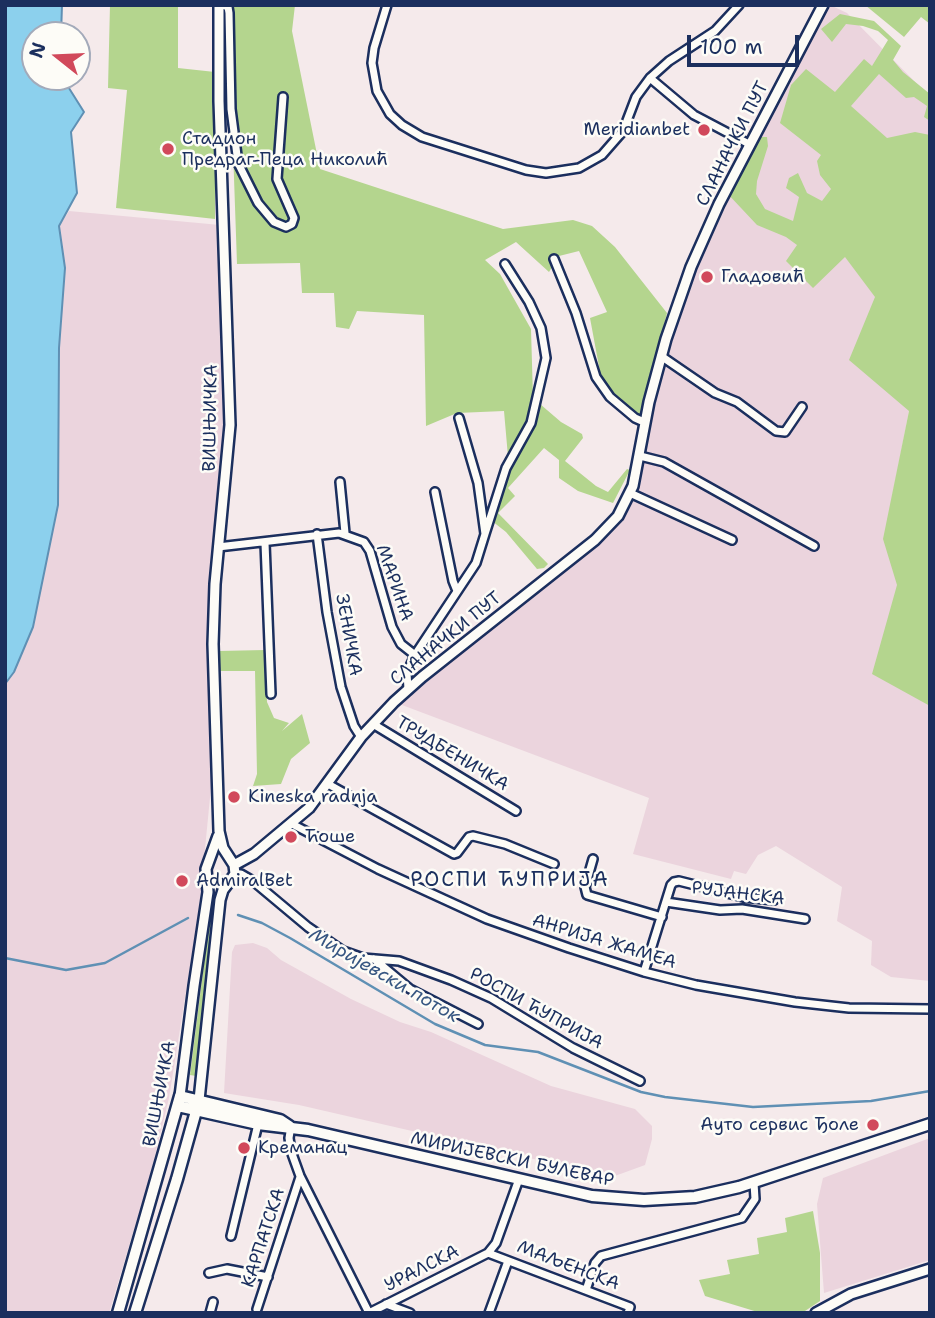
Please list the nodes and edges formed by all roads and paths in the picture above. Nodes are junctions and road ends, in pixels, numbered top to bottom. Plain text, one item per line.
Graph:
1 (220, 5) edge
2 (387, 5) edge
3 (739, 5) edge
4 (823, 5) edge
5 (650, 78) junction
6 (283, 97) dead end
7 (749, 144) junction
8 (554, 259) dead end
9 (505, 264) dead end
10 (662, 356) junction
11 (802, 407) dead end
12 (459, 418) dead end
13 (644, 422) junction
14 (640, 456) junction
15 (340, 482) dead end
16 (435, 492) dead end
17 (630, 494) junction
18 (345, 533) junction
19 (317, 534) junction
20 (485, 534) junction
21 (732, 540) dead end
22 (265, 543) junction
23 (814, 546) dead end
24 (218, 547) junction
25 (457, 591) junction
26 (415, 655) junction
27 (408, 689) junction
28 (271, 694) dead end
29 (373, 724) junction
30 (361, 737) junction
31 (328, 784) junction
32 (516, 810) dead end
33 (292, 824) junction
34 (219, 831) junction
35 (593, 859) dead end
36 (209, 861) junction
37 (554, 864) dead end
38 (232, 866) junction
39 (207, 877) junction
40 (228, 884) junction
41 (774, 901) dead end
42 (666, 902) junction
43 (662, 917) junction
44 (805, 919) dead end
45 (373, 959) junction
46 (644, 972) junction
47 (930, 1009) edge
48 (478, 1024) dead end
49 (639, 1082) dead end
50 (179, 1101) junction
51 (198, 1105) junction
52 (930, 1124) edge
53 (258, 1125) junction
54 (290, 1126) junction
55 (300, 1176) junction
56 (519, 1179) junction
57 (754, 1183) junction
58 (231, 1236) dead end
59 (488, 1253) junction
60 (508, 1261) junction
61 (930, 1269) edge
62 (209, 1273) dead end
63 (268, 1277) junction
64 (586, 1290) junction
65 (213, 1302) dead end
66 (386, 1304) junction
67 (257, 1309) dead end
68 (118, 1313) edge
69 (135, 1313) edge
70 (210, 1313) edge
71 (369, 1313) edge
72 (410, 1313) edge
73 (489, 1313) edge
74 (628, 1313) edge
75 (816, 1313) edge

1 - 6 street
1 - 24 street, ВИШЊИЧКА
2 - 5 street
3 - 5 street
4 - 7 street, СЛАНАЧКИ ПУТ
5 - 7 street
7 - 10 street, СЛАНАЧКИ ПУТ
8 - 13 street
9 - 20 street
10 - 11 street
10 - 13 street, СЛАНАЧКИ ПУТ
12 - 20 street
13 - 14 street, СЛАНАЧКИ ПУТ
14 - 17 street, СЛАНАЧКИ ПУТ
14 - 23 street
15 - 18 street
16 - 25 street
17 - 21 street
17 - 27 street, СЛАНАЧКИ ПУТ
18 - 19 street
18 - 26 street, МАРИНА
19 - 22 street
19 - 30 street, ЗЕНИЧКА
20 - 25 street
22 - 24 street
22 - 28 street
24 - 34 street, ВИШЊИЧКА
25 - 26 street
26 - 27 street
27 - 29 street, СЛАНАЧКИ ПУТ
29 - 30 street, СЛАНАЧКИ ПУТ
29 - 32 street, ТРУДБЕНИЧКА
30 - 31 street, СЛАНАЧКИ ПУТ
31 - 33 street, СЛАНАЧКИ ПУТ
31 - 37 street
33 - 38 street, СЛАНАЧКИ ПУТ
33 - 46 street, АНРИЈА ЖАМЕА
34 - 36 street, ВИШЊИЧКА
34 - 38 street, ВИШЊИЧКА
35 - 43 street
36 - 38 street
36 - 39 street, ВИШЊИЧКА
38 - 40 street, ВИШЊИЧКА
38 - 45 street, РОСПИ ЋУПРИЈА
39 - 40 street
39 - 50 street, ВИШЊИЧКА
40 - 51 street, ВИШЊИЧКА
41 - 42 street
42 - 43 street
42 - 44 street, РУЈАНСКА
43 - 46 street
45 - 48 street
45 - 49 street, РОСПИ ЋУПРИЈА
46 - 47 street, АНРИЈА ЖАМЕА
50 - 51 main road, МИРИЈЕВСКИ БУЛЕВАР
50 - 68 main road, ВИШЊИЧКА
51 - 53 main road, МИРИЈЕВСКИ БУЛЕВАР
51 - 54 main road, МИРИЈЕВСКИ БУЛЕВАР
51 - 69 main road, ВИШЊИЧКА
52 - 57 main road, МИРИЈЕВСКИ БУЛЕВАР
53 - 54 main road, МИРИЈЕВСКИ БУЛЕВАР
53 - 58 street
54 - 55 street
54 - 56 main road, МИРИЈЕВСКИ БУЛЕВАР
55 - 63 street, КАРПАТСКА
55 - 71 street
56 - 57 main road, МИРИЈЕВСКИ БУЛЕВАР
56 - 59 street
57 - 64 street
59 - 60 street, МАЉЕНСКА
59 - 66 street, УРАЛСКА
60 - 64 street, МАЉЕНСКА
60 - 73 street
61 - 75 street
62 - 63 street
63 - 67 street, КАРПАТСКА
64 - 74 street, МАЉЕНСКА
65 - 70 street
66 - 71 street, УРАЛСКА
66 - 72 street

